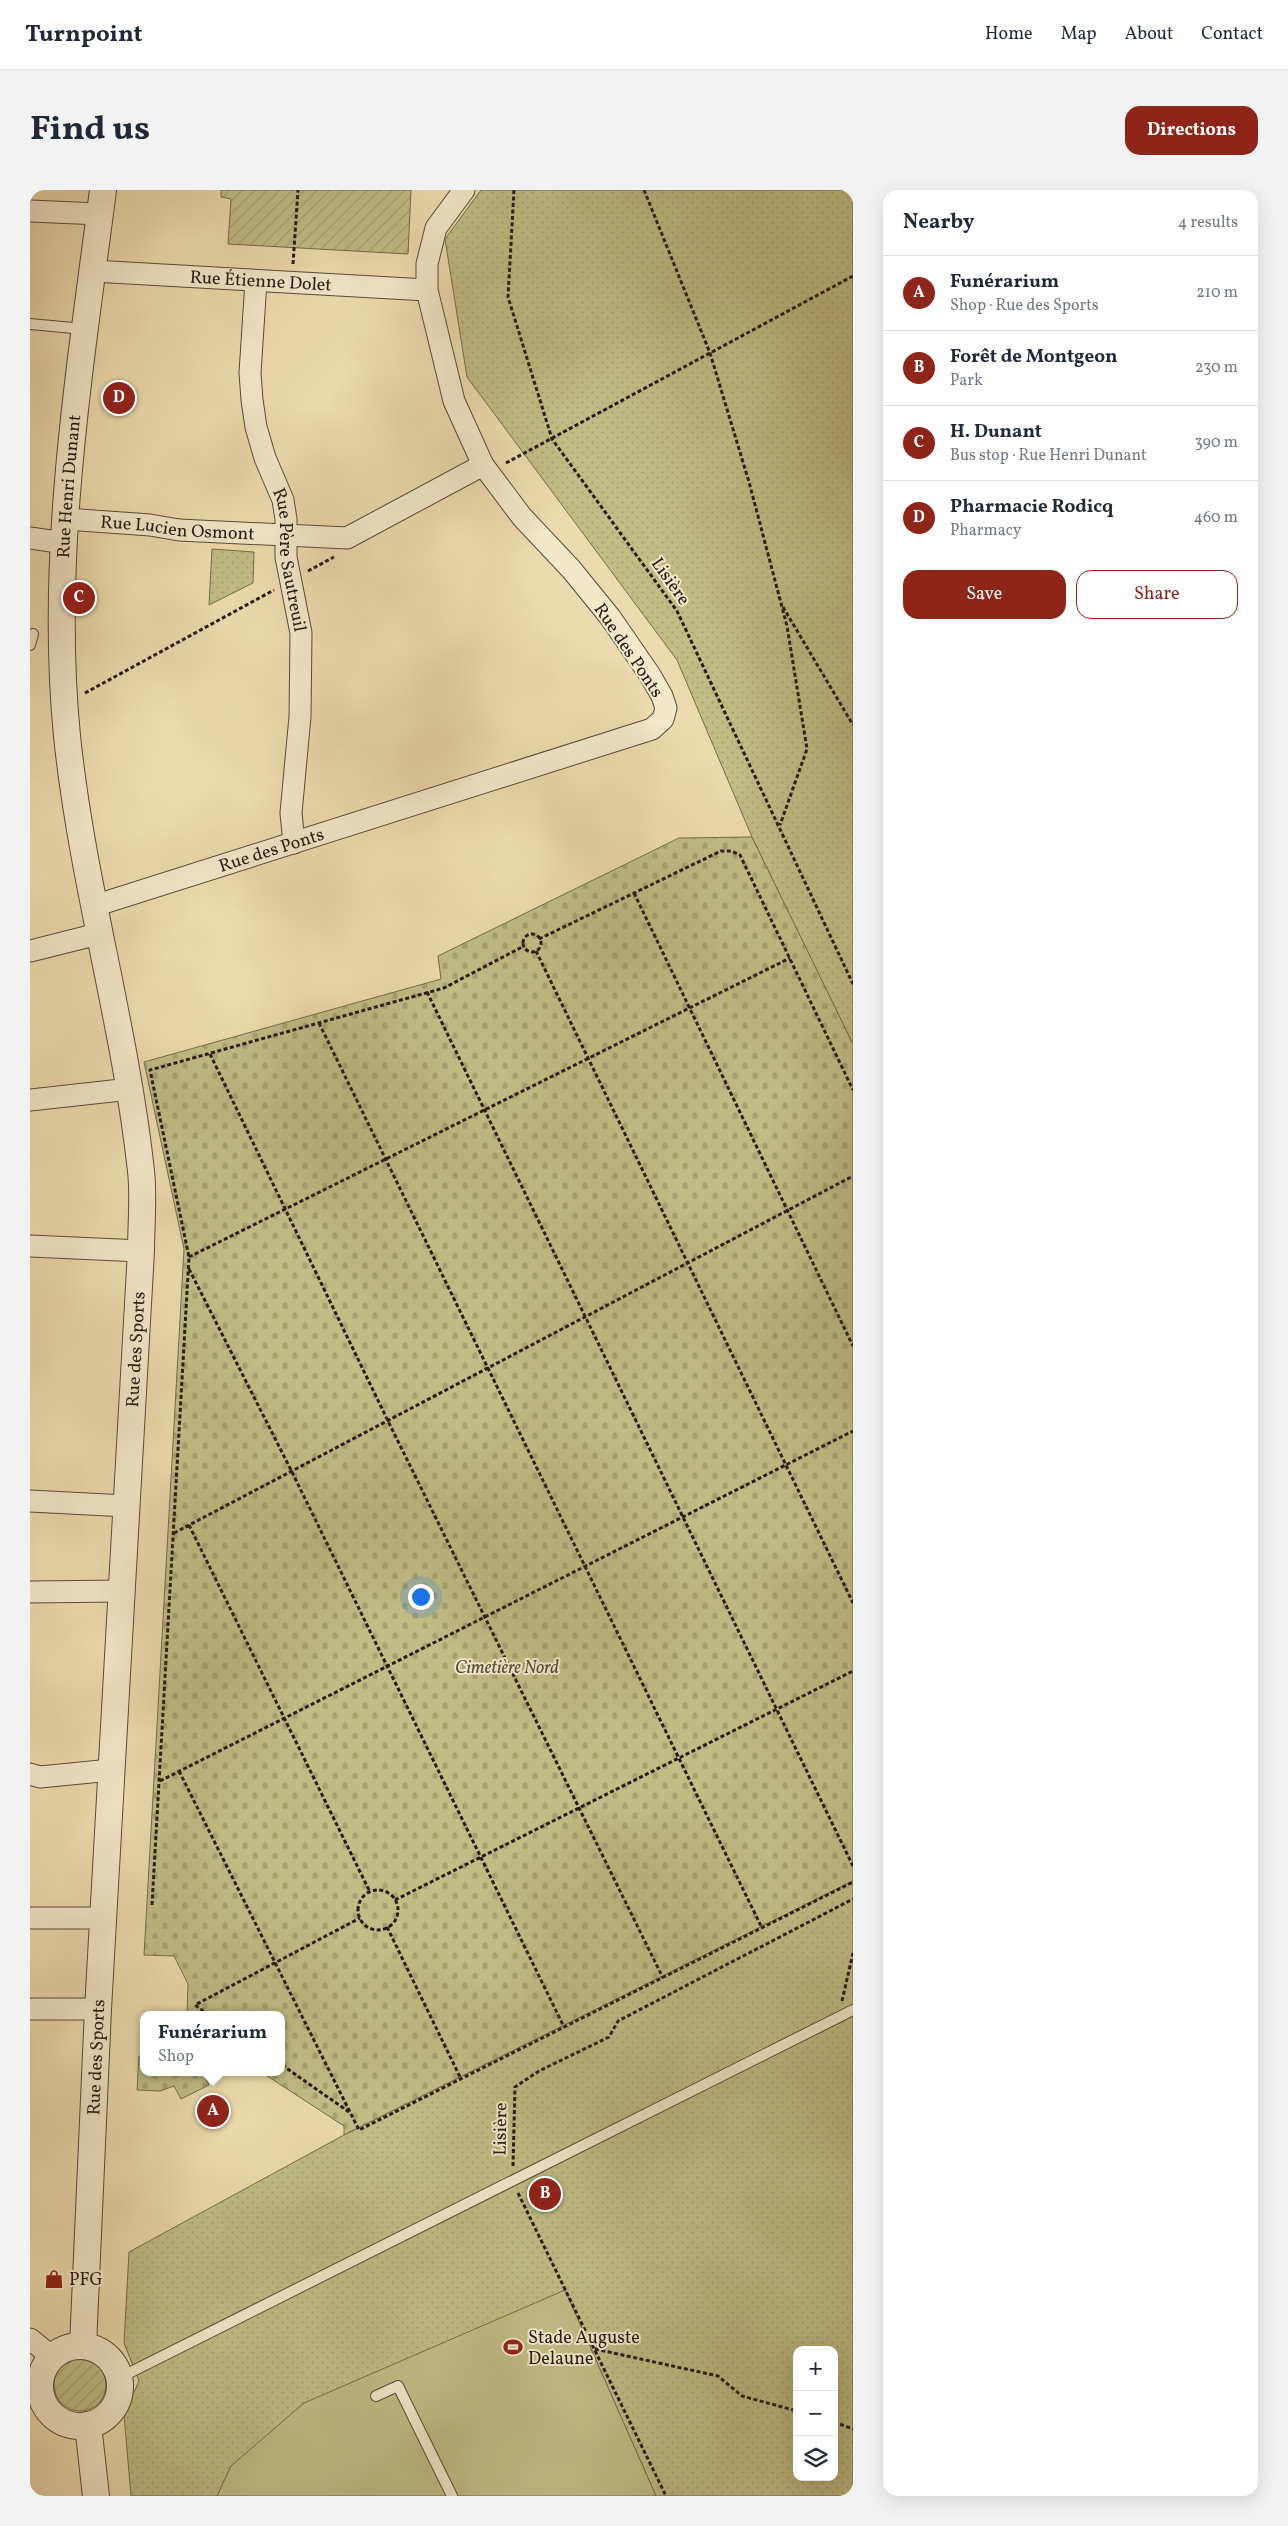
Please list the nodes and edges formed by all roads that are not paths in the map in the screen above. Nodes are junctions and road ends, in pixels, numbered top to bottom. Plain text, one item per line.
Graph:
1 (464, 190) edge
2 (101, 202) edge
3 (30, 211) edge
4 (93, 271) junction
5 (256, 280) junction
6 (428, 290) junction
7 (30, 324) edge
8 (85, 329) junction
9 (486, 469) junction
10 (65, 531) junction
11 (285, 535) junction
12 (30, 538) edge
13 (33, 634) dead end
14 (30, 645) edge
15 (294, 843) junction
16 (94, 906) junction
17 (98, 934) junction
18 (30, 951) edge
19 (130, 1090) junction
20 (30, 1100) edge
21 (30, 1246) edge
22 (141, 1251) junction
23 (30, 1501) edge
24 (126, 1506) junction
25 (30, 1592) edge
26 (122, 1592) junction
27 (112, 1770) junction
28 (30, 1774) edge
29 (30, 1918) edge
30 (103, 1918) junction
31 (30, 2009) edge
32 (98, 2009) junction
33 (853, 2010) edge
34 (30, 2338) edge
35 (83, 2346) junction
36 (52, 2357) junction
37 (119, 2378) junction
38 (35, 2384) edge
39 (376, 2396) dead end
40 (88, 2425) junction
41 (96, 2496) edge
42 (452, 2496) edge

1 - 6 street, Rue des Ponts
2 - 3 street
2 - 4 street, Rue Henri Dunant
4 - 5 street, Rue Étienne Dolet
4 - 8 street, Rue Henri Dunant
5 - 6 street, Rue Étienne Dolet
5 - 11 street, Rue Père Sautreuil
6 - 9 street, Rue des Ponts
7 - 8 lane
8 - 10 street, Rue Henri Dunant
9 - 11 street, Rue Lucien Osmont
9 - 15 street, Rue des Ponts
10 - 11 street, Rue Lucien Osmont
10 - 12 street, Rue Lucien Osmont
10 - 16 street, Rue Henri Dunant
11 - 15 street, Rue Père Sautreuil
13 - 14 lane
15 - 16 street, Rue des Ponts
16 - 17 street, Rue Henri Dunant
17 - 18 street
17 - 19 street, Rue des Sports
19 - 20 street
19 - 22 street, Rue des Sports
21 - 22 street
22 - 24 street, Rue des Sports
23 - 24 street
24 - 26 street, Rue des Sports
25 - 26 street
26 - 27 street, Rue des Sports
27 - 28 street
27 - 30 street, Rue des Sports
29 - 30 street
30 - 32 street, Rue des Sports
31 - 32 street
32 - 35 street, Rue des Sports
33 - 37 lane
34 - 36 street
35 - 36 street
35 - 37 street
36 - 38 street
37 - 40 street
38 - 40 street
39 - 42 lane
40 - 41 street

